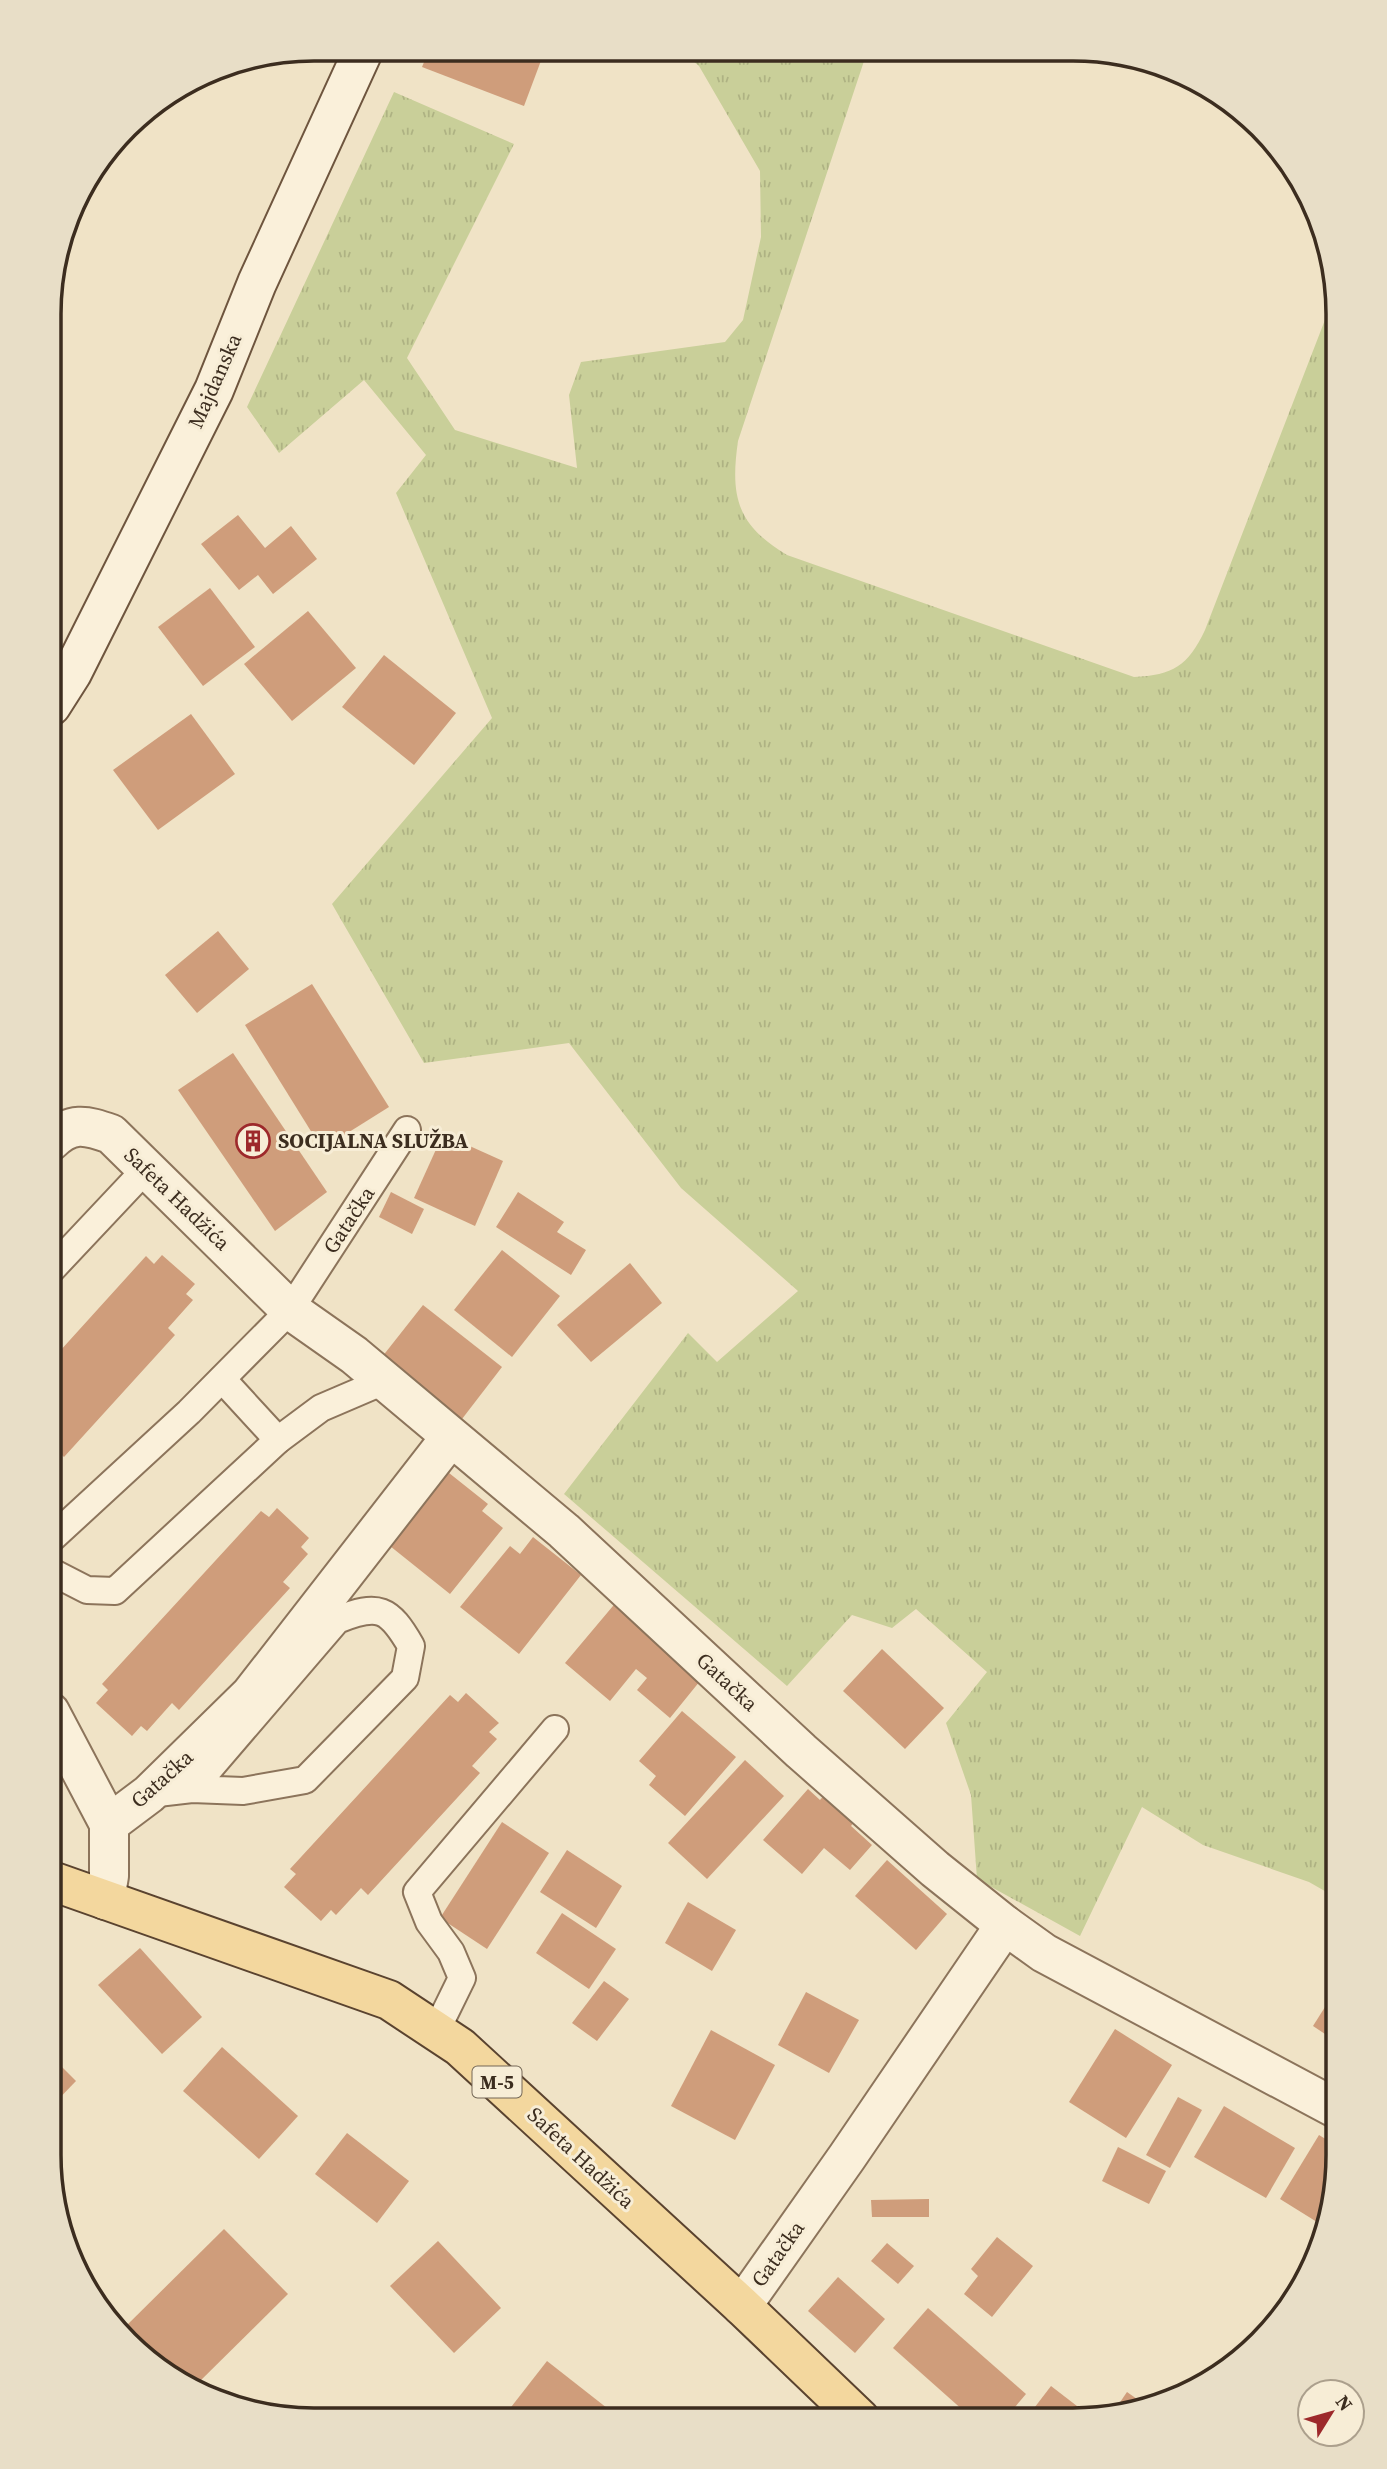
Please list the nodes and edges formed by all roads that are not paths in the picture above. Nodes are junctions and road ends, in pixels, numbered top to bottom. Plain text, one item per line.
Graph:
1 (359, 61) edge
2 (61, 689) edge
3 (407, 1130) dead end
4 (61, 1132) edge
5 (146, 1168) junction
6 (61, 1259) edge
7 (290, 1310) junction
8 (222, 1379) junction
9 (384, 1381) junction
10 (450, 1438) junction
11 (278, 1440) junction
12 (61, 1531) edge
13 (61, 1577) edge
14 (555, 1729) dead end
15 (61, 1733) edge
16 (192, 1788) junction
17 (149, 1794) junction
18 (109, 1824) junction
19 (61, 1884) edge
20 (105, 1900) junction
21 (1005, 1925) junction
22 (436, 2031) junction
23 (1326, 2103) edge
24 (742, 2306) junction
25 (849, 2408) edge

1 - 2 street, Majdanska
3 - 7 lane, Gatačka
4 - 5 street, Safeta Hadžića
5 - 6 lane
5 - 7 street, Safeta Hadžića
7 - 8 lane, Gatačka
7 - 9 street, Gatačka
8 - 11 lane
8 - 12 lane, Gatačka
9 - 10 street, Gatačka
9 - 11 lane
10 - 17 street, Gatačka
10 - 21 street, Gatačka
11 - 13 lane
14 - 22 lane
15 - 18 street
16 - 16 lane
16 - 17 lane
17 - 18 street, Gatačka
18 - 20 street
19 - 20 main road, Safeta Hadžića / M-5
20 - 22 main road, Safeta Hadžića / M-5
21 - 23 street, Gatačka
21 - 24 street, Gatačka
22 - 24 main road, Safeta Hadžića / M-5
24 - 25 main road, Safeta Hadžića / M-5

